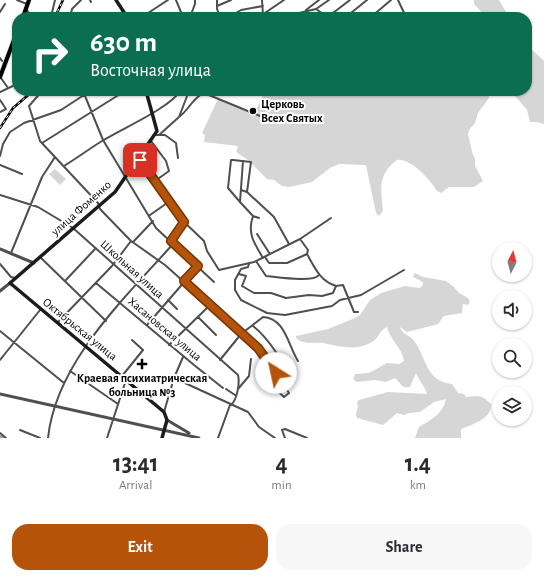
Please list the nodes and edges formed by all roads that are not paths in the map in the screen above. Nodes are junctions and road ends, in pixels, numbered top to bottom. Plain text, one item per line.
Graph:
1 (17, 0) edge
2 (55, 0) edge
3 (81, 0) edge
4 (116, 0) edge
5 (168, 0) edge
6 (176, 0) edge
7 (195, 0) edge
8 (217, 0) edge
9 (231, 0) edge
10 (262, 0) edge
11 (277, 0) edge
12 (284, 0) edge
13 (319, 0) edge
14 (329, 0) edge
15 (350, 0) edge
16 (367, 0) edge
17 (391, 0) edge
18 (398, 0) edge
19 (5, 4) dead end
20 (27, 4) edge
21 (279, 4) junction
22 (217, 6) junction
23 (263, 6) junction
24 (316, 9) junction
25 (305, 11) junction
26 (0, 12) edge
27 (51, 12) edge
28 (71, 12) edge
29 (124, 12) edge
30 (150, 12) edge
31 (181, 12) edge
32 (192, 12) edge
33 (219, 12) edge
34 (238, 12) edge
35 (264, 12) edge
36 (267, 12) edge
37 (301, 12) edge
38 (320, 12) edge
39 (332, 12) edge
40 (352, 12) edge
41 (376, 12) edge
42 (404, 12) edge
43 (12, 48) edge
44 (0, 58) edge
45 (2, 61) dead end
46 (0, 75) edge
47 (12, 86) edge
48 (8, 88) junction
49 (0, 92) edge
50 (38, 96) edge
51 (82, 96) edge
52 (84, 96) edge
53 (117, 96) edge
54 (148, 96) edge
55 (176, 96) edge
56 (187, 96) edge
57 (199, 96) edge
58 (211, 96) edge
59 (0, 100) edge
60 (0, 112) edge
61 (91, 112) junction
62 (153, 112) junction
63 (260, 116) dead end
64 (179, 117) junction
65 (33, 121) junction
66 (157, 135) junction
67 (103, 140) junction
68 (151, 141) junction
69 (42, 143) junction
70 (131, 146) dead end
71 (0, 156) edge
72 (55, 157) junction
73 (139, 158) junction
74 (178, 158) dead end
75 (243, 161) junction
76 (0, 164) edge
77 (64, 166) junction
78 (22, 174) dead end
79 (126, 178) junction
80 (155, 181) junction
81 (241, 190) junction
82 (247, 192) junction
83 (0, 195) edge
84 (170, 201) junction
85 (240, 202) junction
86 (32, 204) junction
87 (99, 206) junction
88 (150, 215) junction
89 (253, 216) junction
90 (259, 218) dead end
91 (331, 218) dead end
92 (153, 221) junction
93 (184, 222) junction
94 (73, 228) junction
95 (257, 234) dead end
96 (300, 239) junction
97 (132, 241) junction
98 (171, 241) junction
99 (173, 244) junction
100 (289, 244) junction
101 (0, 248) edge
102 (95, 249) junction
103 (11, 253) junction
104 (270, 254) junction
105 (307, 254) junction
106 (40, 257) junction
107 (264, 257) junction
108 (159, 260) junction
109 (256, 261) junction
110 (34, 263) junction
111 (0, 264) edge
112 (113, 264) junction
113 (249, 264) junction
114 (198, 266) junction
115 (404, 270) dead end
116 (239, 274) junction
117 (319, 275) junction
118 (15, 278) junction
119 (65, 281) junction
120 (184, 281) junction
121 (214, 282) dead end
122 (96, 283) junction
123 (10, 284) junction
124 (137, 285) junction
125 (336, 286) junction
126 (0, 291) edge
127 (82, 297) junction
128 (349, 298) junction
129 (168, 300) junction
130 (120, 304) junction
131 (210, 305) junction
132 (161, 307) junction
133 (177, 308) dead end
134 (40, 310) junction
135 (358, 312) dead end
136 (272, 314) junction
137 (198, 317) junction
138 (271, 319) junction
139 (106, 321) junction
140 (57, 323) junction
141 (147, 326) junction
142 (253, 326) junction
143 (186, 329) junction
144 (0, 331) edge
145 (241, 334) junction
146 (216, 335) dead end
147 (132, 340) dead end
148 (14, 343) junction
149 (169, 345) junction
150 (87, 346) junction
151 (183, 356) junction
152 (250, 359) dead end
153 (0, 360) edge
154 (220, 360) junction
155 (298, 361) dead end
156 (268, 362) junction
157 (70, 371) junction
158 (122, 376) junction
159 (174, 378) junction
160 (127, 379) junction
161 (64, 383) junction
162 (284, 385) junction
163 (237, 390) junction
164 (0, 394) edge
165 (235, 395) junction
166 (118, 404) junction
167 (231, 405) junction
168 (55, 407) junction
169 (164, 412) junction
170 (113, 420) junction
171 (167, 420) junction
172 (20, 430) dead end
173 (166, 430) junction
174 (0, 433) edge
175 (192, 435) junction
176 (6, 438) edge
177 (40, 438) edge
178 (48, 438) edge
179 (107, 438) edge
180 (162, 438) edge
181 (199, 438) edge
182 (218, 438) edge
183 (275, 438) edge
184 (285, 438) edge
185 (307, 438) edge

1 - 20 street
2 - 27 street
3 - 28 street
4 - 29 main road
5 - 30 street
6 - 31 street
7 - 32 street
8 - 22 street
9 - 22 street
10 - 23 street
11 - 21 street
12 - 21 street
13 - 25 street
14 - 24 street
15 - 39 street
16 - 40 street
17 - 41 street
18 - 42 street
19 - 26 street
21 - 36 street
22 - 33 street
23 - 34 street
23 - 35 street
24 - 25 street
24 - 38 street
25 - 37 street
43 - 46 main road
44 - 45 street
46 - 48 street
47 - 48 street
48 - 49 street
50 - 65 street
51 - 65 street
52 - 61 street
53 - 61 street
54 - 62 main road
55 - 62 street
56 - 64 street, улица Фоменко
57 - 64 street
58 - 63 street
59 - 60 street
61 - 67 street
61 - 69 street
62 - 66 main road
62 - 67 street
64 - 66 street, улица Фоменко
65 - 69 street
65 - 71 street
66 - 68 main road, улица Фоменко
66 - 74 street
67 - 77 street
67 - 79 street
68 - 73 main road, улица Фоменко
68 - 80 street
69 - 72 street
70 - 73 street
72 - 77 street
72 - 86 street
73 - 79 main road, улица Фоменко
73 - 80 street
75 - 81 street
75 - 82 street
75 - 85 street
76 - 78 street
77 - 87 street
79 - 87 main road, улица Фоменко
79 - 88 street
80 - 84 street
81 - 82 street
81 - 85 street
82 - 100 street
83 - 86 street, Школьная улица
84 - 88 street
84 - 93 street
85 - 89 street
86 - 94 street, Школьная улица
86 - 103 street
87 - 94 main road, улица Фоменко
87 - 97 street
88 - 92 street
89 - 90 street
89 - 107 street
91 - 96 street
92 - 97 street
92 - 98 street
93 - 98 street
93 - 113 street
94 - 102 street, Школьная улица
94 - 106 main road, улица Фоменко
95 - 104 street
96 - 100 street
96 - 105 street
97 - 108 street
97 - 112 street
98 - 99 street
99 - 108 street
99 - 114 street
100 - 104 street
101 - 103 street
102 - 112 street, Школьная улица
102 - 119 street
103 - 110 street
104 - 107 street
105 - 107 street
105 - 117 street
106 - 110 main road, улица Фоменко
106 - 119 street
107 - 109 street
108 - 120 street
108 - 124 street
109 - 113 street
109 - 117 street
110 - 118 main road, улица Фоменко
111 - 118 street
112 - 122 street
112 - 124 street, Школьная улица
113 - 116 street
114 - 120 street
114 - 121 street
115 - 128 street
116 - 125 street
116 - 136 street
117 - 125 street
118 - 123 main road, улица Фоменко
119 - 127 street
120 - 129 street
120 - 131 street
122 - 127 street
122 - 130 street, Хасановская улица
123 - 126 street, улица Фоменко
123 - 134 main road, Октябрьская улица
124 - 130 street
124 - 132 street, Школьная улица
125 - 128 street
127 - 139 street
127 - 140 street
128 - 135 street
128 - 136 street
129 - 132 street
129 - 133 street
130 - 139 street
130 - 141 street, Хасановская улица
131 - 137 street
131 - 145 street
132 - 141 street
132 - 143 street, Школьная улица
134 - 140 main road, Октябрьская улица
134 - 148 street
136 - 138 street
137 - 143 street
137 - 146 street
138 - 142 street
138 - 155 street
139 - 150 street
140 - 150 main road, Октябрьская улица
141 - 149 street, Хасановская улица
142 - 145 street
142 - 162 street
143 - 149 street
143 - 154 street, Школьная улица
144 - 148 street
145 - 154 street
145 - 156 street
147 - 158 street
148 - 153 street
148 - 161 street
149 - 151 street, Хасановская улица
150 - 157 street
150 - 158 main road, Октябрьская улица
151 - 159 street
151 - 165 street, Хасановская улица
152 - 163 street
154 - 163 street, Школьная улица
156 - 162 street
156 - 162 street
157 - 161 street
157 - 166 street
158 - 160 main road, Октябрьская улица
159 - 167 street
159 - 169 street
160 - 166 street
160 - 169 main road, Октябрьская улица
161 - 168 street
163 - 165 street
164 - 168 street
165 - 167 street
166 - 170 street
167 - 182 street
167 - 183 street
168 - 170 street
168 - 178 street
169 - 171 main road, Октябрьская улица
170 - 173 street
170 - 179 street
171 - 173 main road
171 - 175 street
172 - 177 street
173 - 175 street
173 - 180 main road
174 - 176 street
175 - 181 street
184 - 185 street

